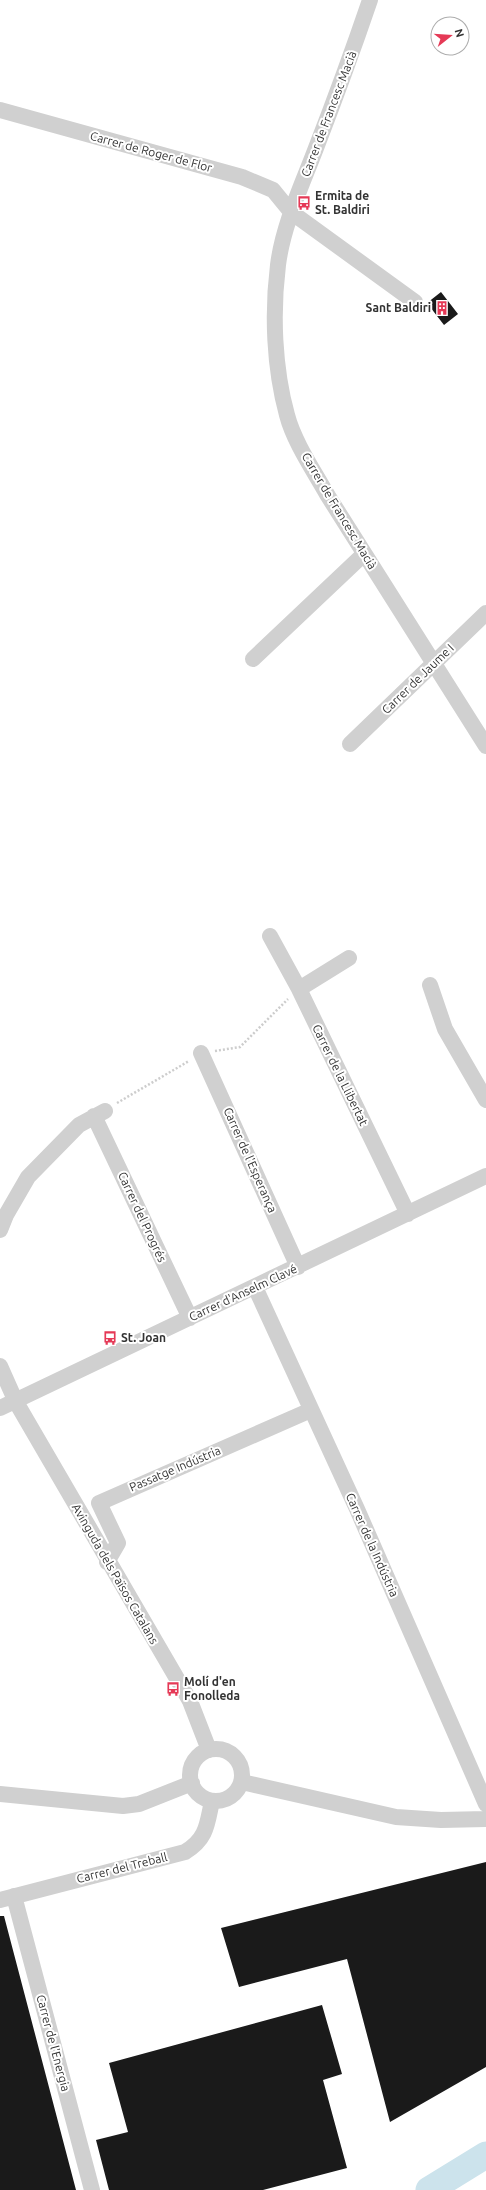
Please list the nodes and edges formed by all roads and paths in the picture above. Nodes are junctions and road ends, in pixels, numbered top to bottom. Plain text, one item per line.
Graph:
1 (370, 0) edge
2 (0, 110) edge
3 (291, 212) junction
4 (415, 302) dead end
5 (364, 554) junction
6 (486, 613) edge
7 (253, 659) dead end
8 (434, 662) junction
9 (350, 744) dead end
10 (486, 746) edge
11 (270, 936) dead end
12 (349, 958) dead end
13 (430, 985) dead end
14 (299, 989) junction
15 (201, 1053) dead end
16 (486, 1100) edge
17 (486, 1176) edge
18 (408, 1214) junction
19 (0, 1230) edge
20 (298, 1267) junction
21 (255, 1287) junction
22 (190, 1318) junction
23 (0, 1366) edge
24 (16, 1402) junction
25 (0, 1408) edge
26 (312, 1410) junction
27 (107, 1562) junction
28 (209, 1750) junction
29 (242, 1782) junction
30 (192, 1783) junction
31 (0, 1794) edge
32 (212, 1801) junction
33 (486, 1804) edge
34 (486, 1819) edge
35 (7, 1898) edge
36 (92, 2190) edge

1 - 3 street, Carrer de Francesc Macià
2 - 3 street, Carrer de Roger de Flor
3 - 4 street, Carrer de Roger de Flor
3 - 5 street, Carrer de Francesc Macià
5 - 7 street
5 - 8 street, Carrer de Francesc Macià
6 - 8 street, Carrer de Jaume I
8 - 9 street, Carrer de Jaume I
8 - 10 street, Carrer de Francesc Macià
11 - 14 street, Carrer de la Llibertat
12 - 14 street
13 - 16 street
14 - 18 street, Carrer de la Llibertat
15 - 20 street, Carrer de l'Esperança
17 - 18 street, Carrer d'Anselm Clavé
18 - 20 street, Carrer d'Anselm Clavé
19 - 22 street, Carrer del Progrés
20 - 21 street, Carrer d'Anselm Clavé
21 - 22 street, Carrer d'Anselm Clavé
21 - 26 street, Carrer de la Indústria
22 - 24 street, Carrer d'Anselm Clavé
23 - 24 street, Avinguda dels Països Catalans
24 - 25 street, Carrer d'Anselm Clavé
24 - 27 street, Avinguda dels Països Catalans
26 - 27 street, Passatge Indústria
26 - 33 street, Carrer de la Indústria
27 - 28 street, Avinguda dels Països Catalans
28 - 29 street
28 - 30 street
29 - 32 street
29 - 34 street
30 - 31 street
30 - 32 street
32 - 35 street, Carrer del Treball
35 - 36 street, Carrer de l'Energia

